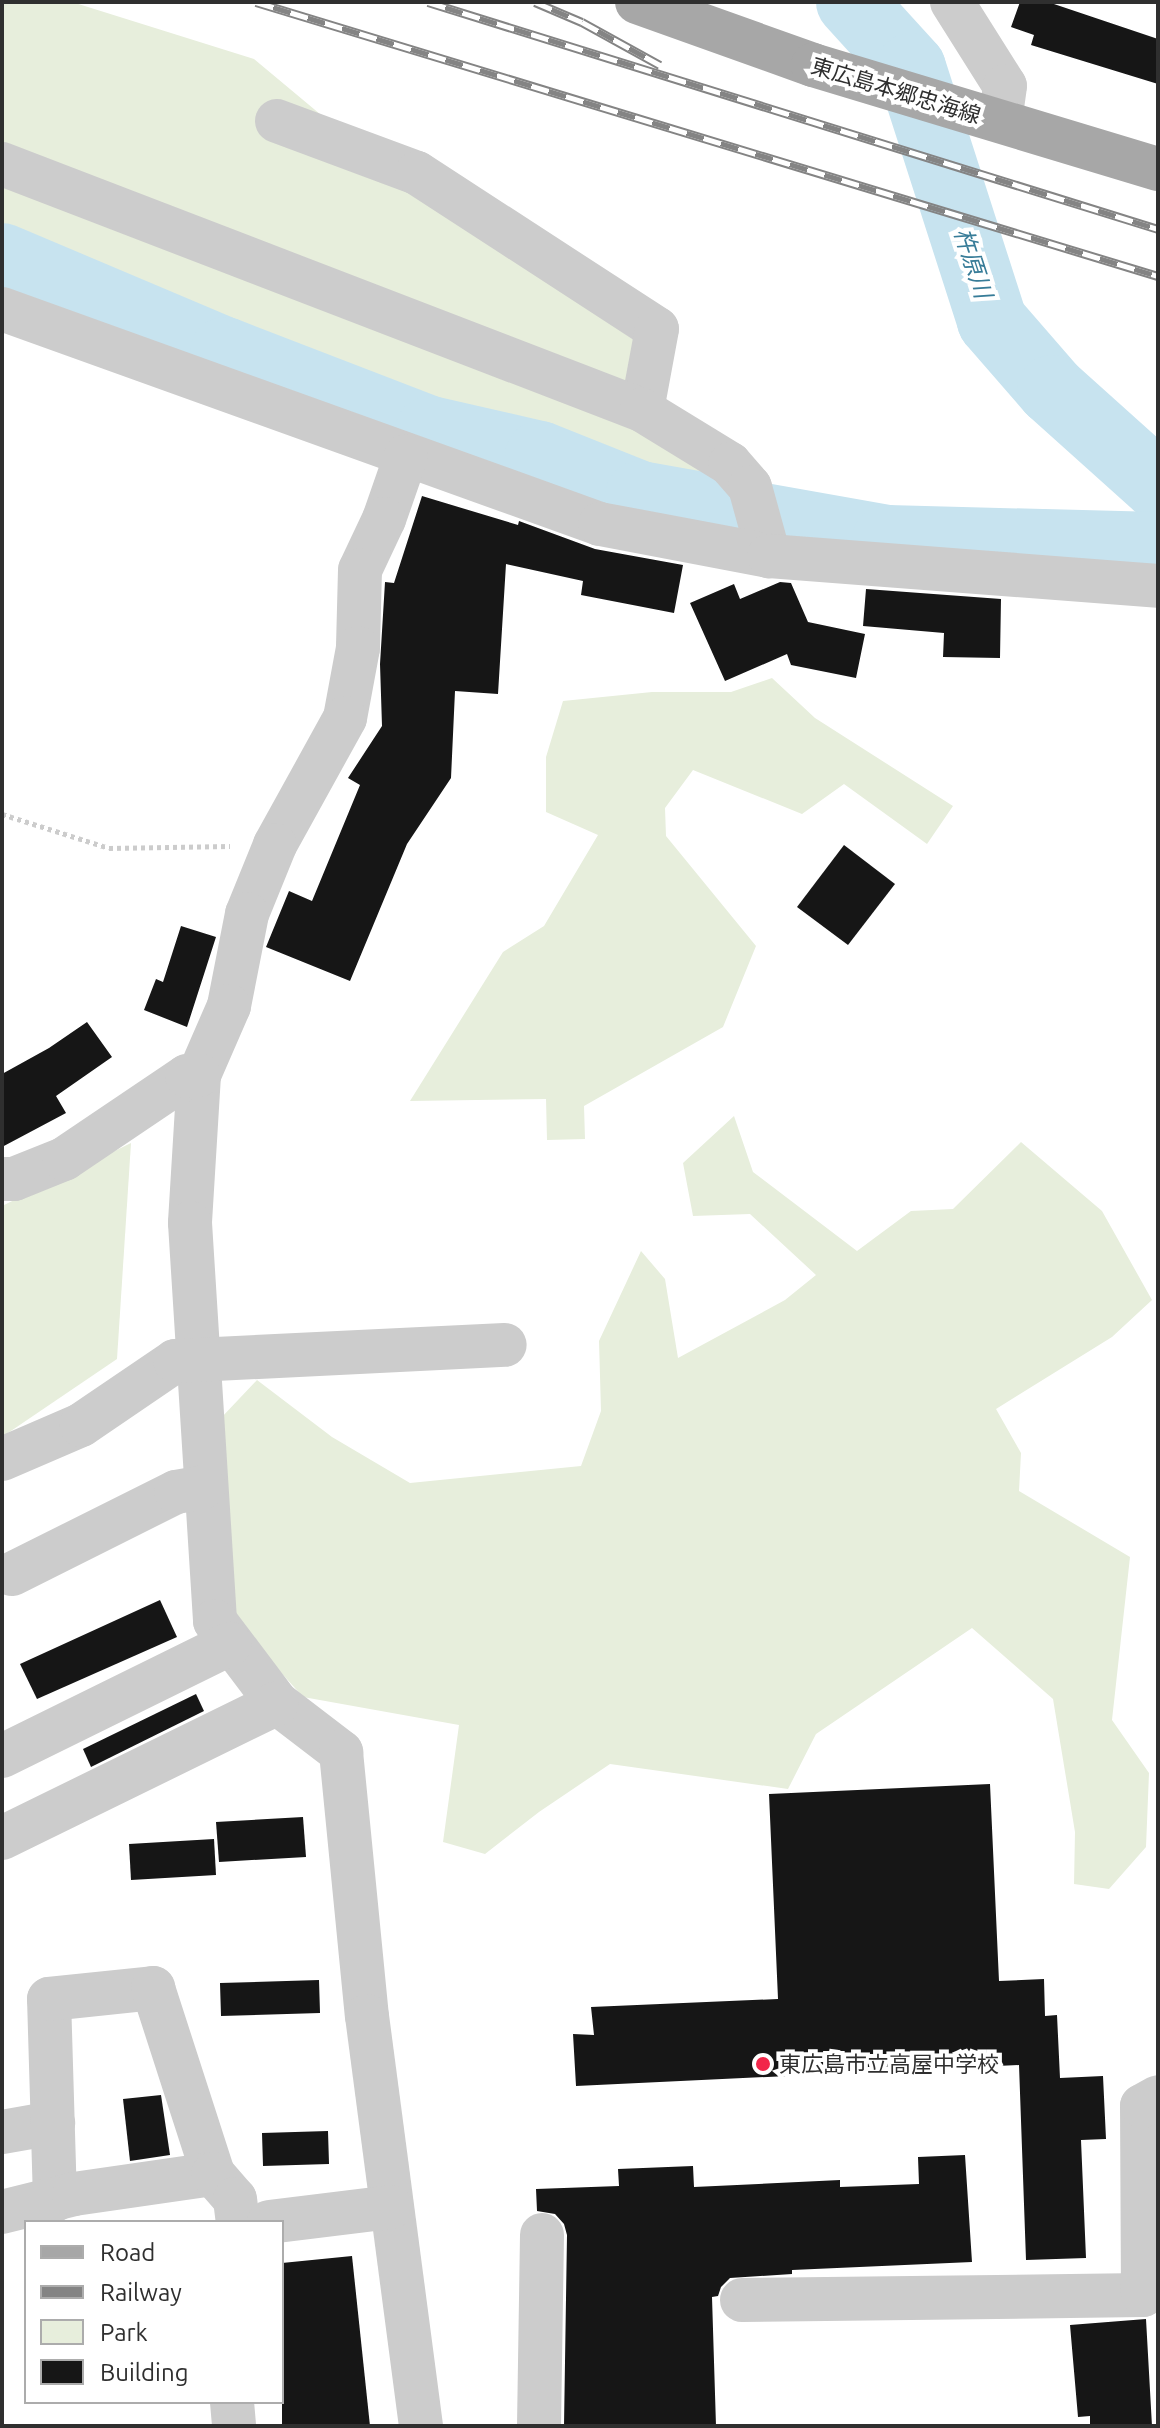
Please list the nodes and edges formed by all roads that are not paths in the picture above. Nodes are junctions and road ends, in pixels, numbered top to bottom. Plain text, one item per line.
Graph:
1 (637, 2) edge
2 (952, 2) edge
3 (277, 121) dead end
4 (1000, 121) junction
5 (2, 164) edge
6 (1158, 169) edge
7 (2, 309) edge
8 (642, 410) junction
9 (406, 456) junction
10 (767, 550) junction
11 (1158, 586) edge
12 (199, 1075) junction
13 (2, 1179) edge
14 (505, 1345) dead end
15 (197, 1360) junction
16 (2, 1459) edge
17 (204, 1487) junction
18 (12, 1574) dead end
19 (230, 1644) junction
20 (277, 1703) junction
21 (2, 1756) edge
22 (2, 1838) edge
23 (1158, 2097) edge
24 (53, 2123) junction
25 (2, 2132) edge
26 (213, 2174) junction
27 (55, 2200) junction
28 (391, 2207) junction
29 (2, 2212) edge
30 (238, 2220) edge
31 (284, 2220) edge
32 (542, 2235) dead end
33 (742, 2300) dead end
34 (232, 2404) edge
35 (234, 2426) edge
36 (421, 2426) edge
37 (539, 2426) edge

1 - 4 main road, 東広島本郷忠海線
2 - 4 street
3 - 8 street
4 - 6 main road, 東広島本郷忠海線
5 - 8 street
7 - 9 street
8 - 10 street
9 - 10 street
9 - 12 street
10 - 11 street
12 - 13 street
12 - 15 street
14 - 15 street
15 - 16 street
15 - 17 street
17 - 18 street
17 - 19 street
19 - 20 street
19 - 21 street
20 - 22 street
20 - 28 street
23 - 33 street
24 - 25 street
24 - 26 street
24 - 27 street
26 - 27 street
26 - 30 street
27 - 29 street
28 - 31 street
28 - 36 street
32 - 37 street
34 - 35 street

